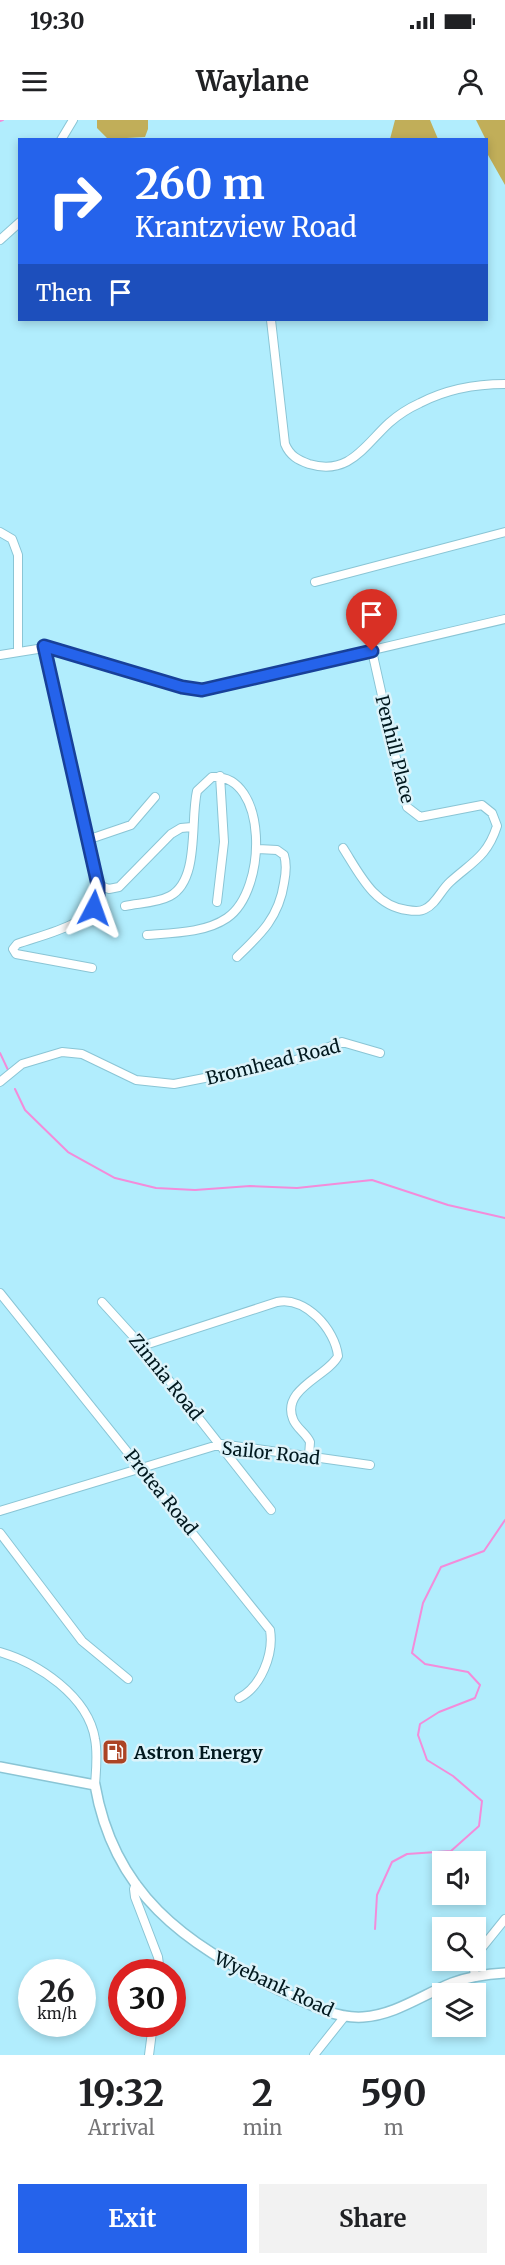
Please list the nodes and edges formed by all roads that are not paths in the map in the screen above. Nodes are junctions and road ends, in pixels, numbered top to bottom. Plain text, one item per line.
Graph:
1 (73, 120) edge
2 (62, 138) edge
3 (18, 224) edge
4 (0, 240) edge
5 (271, 321) edge
6 (505, 384) edge
7 (0, 532) edge
8 (505, 532) edge
9 (315, 582) dead end
10 (505, 619) edge
11 (44, 646) junction
12 (18, 651) junction
13 (372, 651) junction
14 (0, 655) edge
15 (220, 776) junction
16 (155, 797) dead end
17 (192, 827) junction
18 (87, 840) junction
19 (343, 848) dead end
20 (258, 849) junction
21 (98, 885) junction
22 (217, 902) dead end
23 (125, 906) dead end
24 (147, 935) dead end
25 (237, 957) dead end
26 (92, 968) dead end
27 (380, 1053) dead end
28 (0, 1082) edge
29 (0, 1293) edge
30 (102, 1302) dead end
31 (141, 1346) junction
32 (221, 1444) junction
33 (309, 1456) junction
34 (370, 1465) dead end
35 (142, 1469) junction
36 (271, 1510) dead end
37 (0, 1511) edge
38 (0, 1533) edge
39 (0, 1652) edge
40 (129, 1679) dead end
41 (239, 1698) dead end
42 (0, 1767) edge
43 (95, 1785) junction
44 (136, 1884) junction
45 (505, 1919) edge
46 (486, 1943) edge
47 (158, 1959) edge
48 (474, 1971) edge
49 (505, 1973) edge
50 (475, 1977) junction
51 (345, 2016) junction
52 (151, 2037) edge
53 (149, 2055) edge
54 (314, 2055) edge

1 - 2 street
3 - 4 street
5 - 6 street
7 - 12 street
8 - 9 street
10 - 13 street
11 - 12 street
11 - 13 street
11 - 18 street
12 - 14 street
13 - 19 street, Penhill Place
15 - 17 street
15 - 20 street
15 - 22 street
16 - 18 street
17 - 21 street
17 - 23 street
18 - 21 street
20 - 24 street
20 - 25 street
21 - 26 street
27 - 28 street, Bromhead Road
29 - 35 street, Protea Road
30 - 31 street, Zinnia Road
31 - 32 street, Zinnia Road
31 - 33 street
32 - 33 street, Sailor Road
32 - 35 street, Sailor Road
32 - 36 street, Zinnia Road
33 - 34 street, Sailor Road
35 - 37 street, Sailor Road
35 - 41 street, Protea Road
38 - 40 street
39 - 43 street
42 - 43 main road
43 - 44 main road, Wyebank Road
44 - 47 street
44 - 51 main road, Wyebank Road
45 - 46 street
48 - 50 street
49 - 50 main road, Wyebank Road
50 - 51 main road, Wyebank Road
51 - 54 street
52 - 53 street

